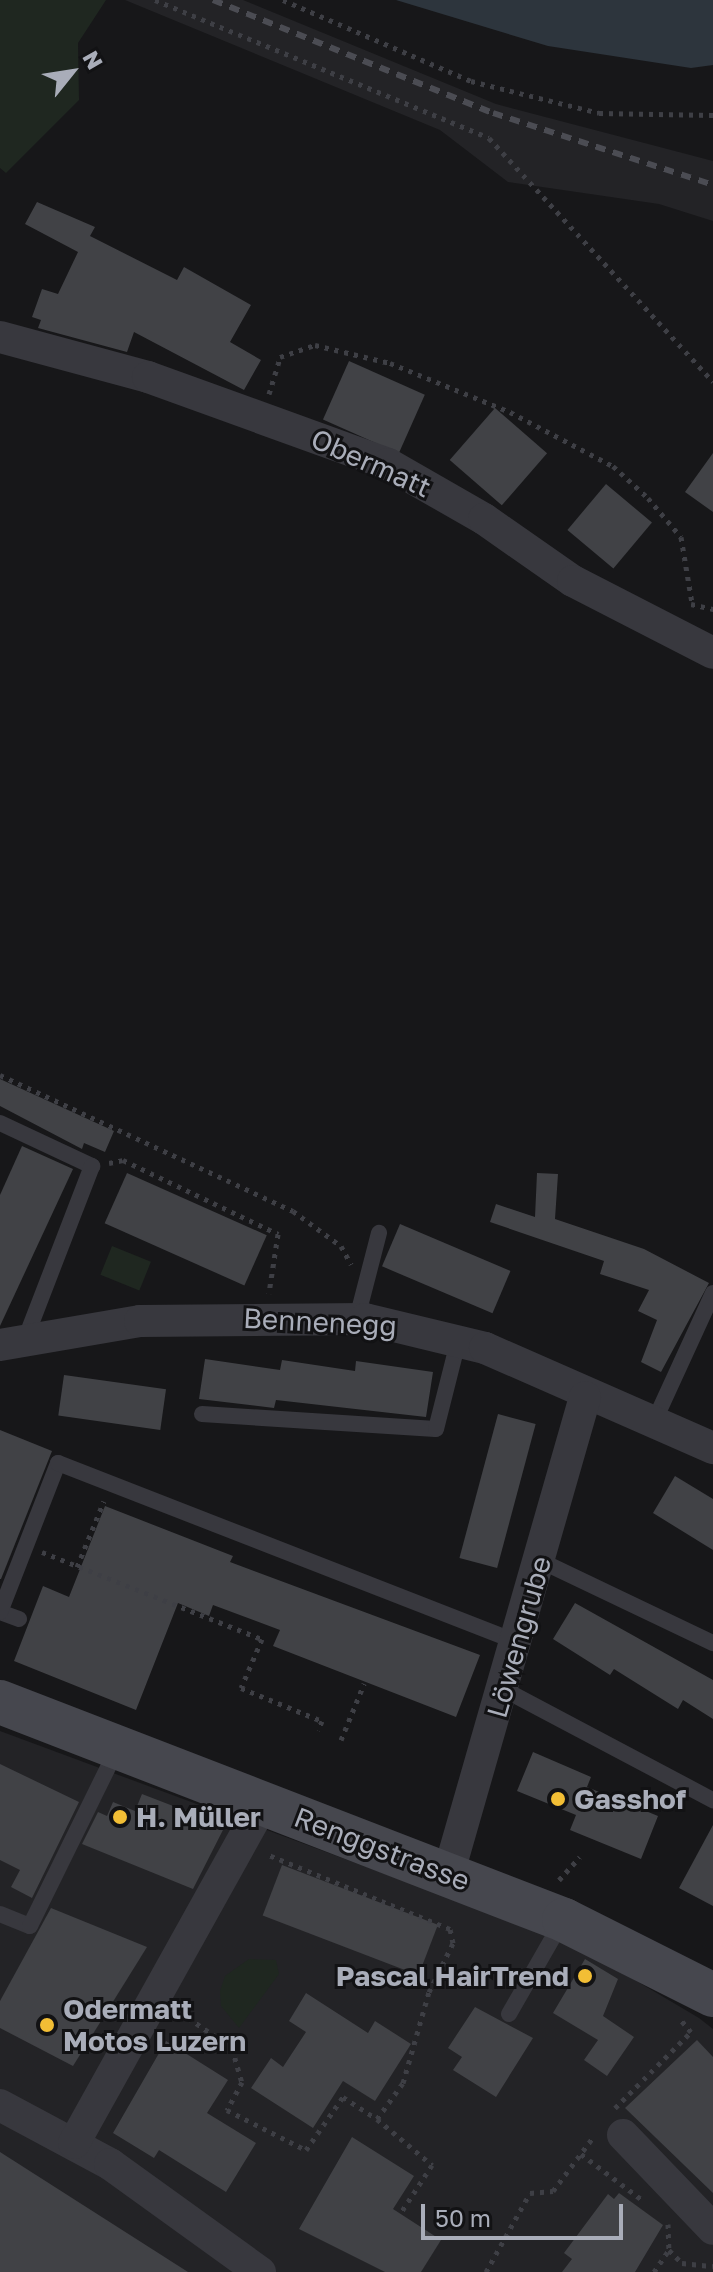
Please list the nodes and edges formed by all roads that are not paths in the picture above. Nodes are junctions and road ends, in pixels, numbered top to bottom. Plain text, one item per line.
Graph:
1 (0, 337) edge
2 (713, 653) edge
3 (0, 1123) edge
4 (379, 1233) dead end
5 (713, 1293) edge
6 (357, 1318) junction
7 (459, 1338) junction
8 (12, 1342) edge
9 (585, 1397) junction
10 (202, 1414) dead end
11 (653, 1424) junction
12 (713, 1448) edge
13 (541, 1561) junction
14 (19, 1619) dead end
15 (519, 1642) junction
16 (713, 1643) edge
17 (503, 1689) junction
18 (0, 1702) edge
19 (117, 1748) junction
20 (713, 1800) edge
21 (263, 1803) junction
22 (448, 1875) junction
23 (560, 1901) junction
24 (0, 1914) edge
25 (698, 2008) edge
26 (509, 2014) dead end
27 (0, 2105) edge
28 (619, 2113) road end
29 (74, 2143) junction
30 (713, 2229) edge
31 (260, 2272) edge

1 - 2 street, Obermatt
3 - 8 lane
4 - 6 lane
5 - 11 lane
6 - 7 street, Bennenegg
6 - 8 street, Bennenegg
7 - 9 street, Bennenegg
7 - 10 lane
9 - 11 street, Bennenegg
9 - 13 street, Löwengrube
11 - 12 street, Bennenegg
13 - 15 street, Löwengrube
13 - 16 lane
14 - 15 lane
15 - 17 street, Löwengrube
17 - 20 lane
17 - 22 street, Löwengrube
18 - 19 main road, Renggstrasse
19 - 21 main road, Renggstrasse
19 - 24 lane
21 - 22 main road, Renggstrasse
21 - 29 street
22 - 23 main road, Renggstrasse
23 - 25 main road, Renggstrasse
23 - 26 lane
27 - 29 street
28 - 30 street
29 - 31 street

